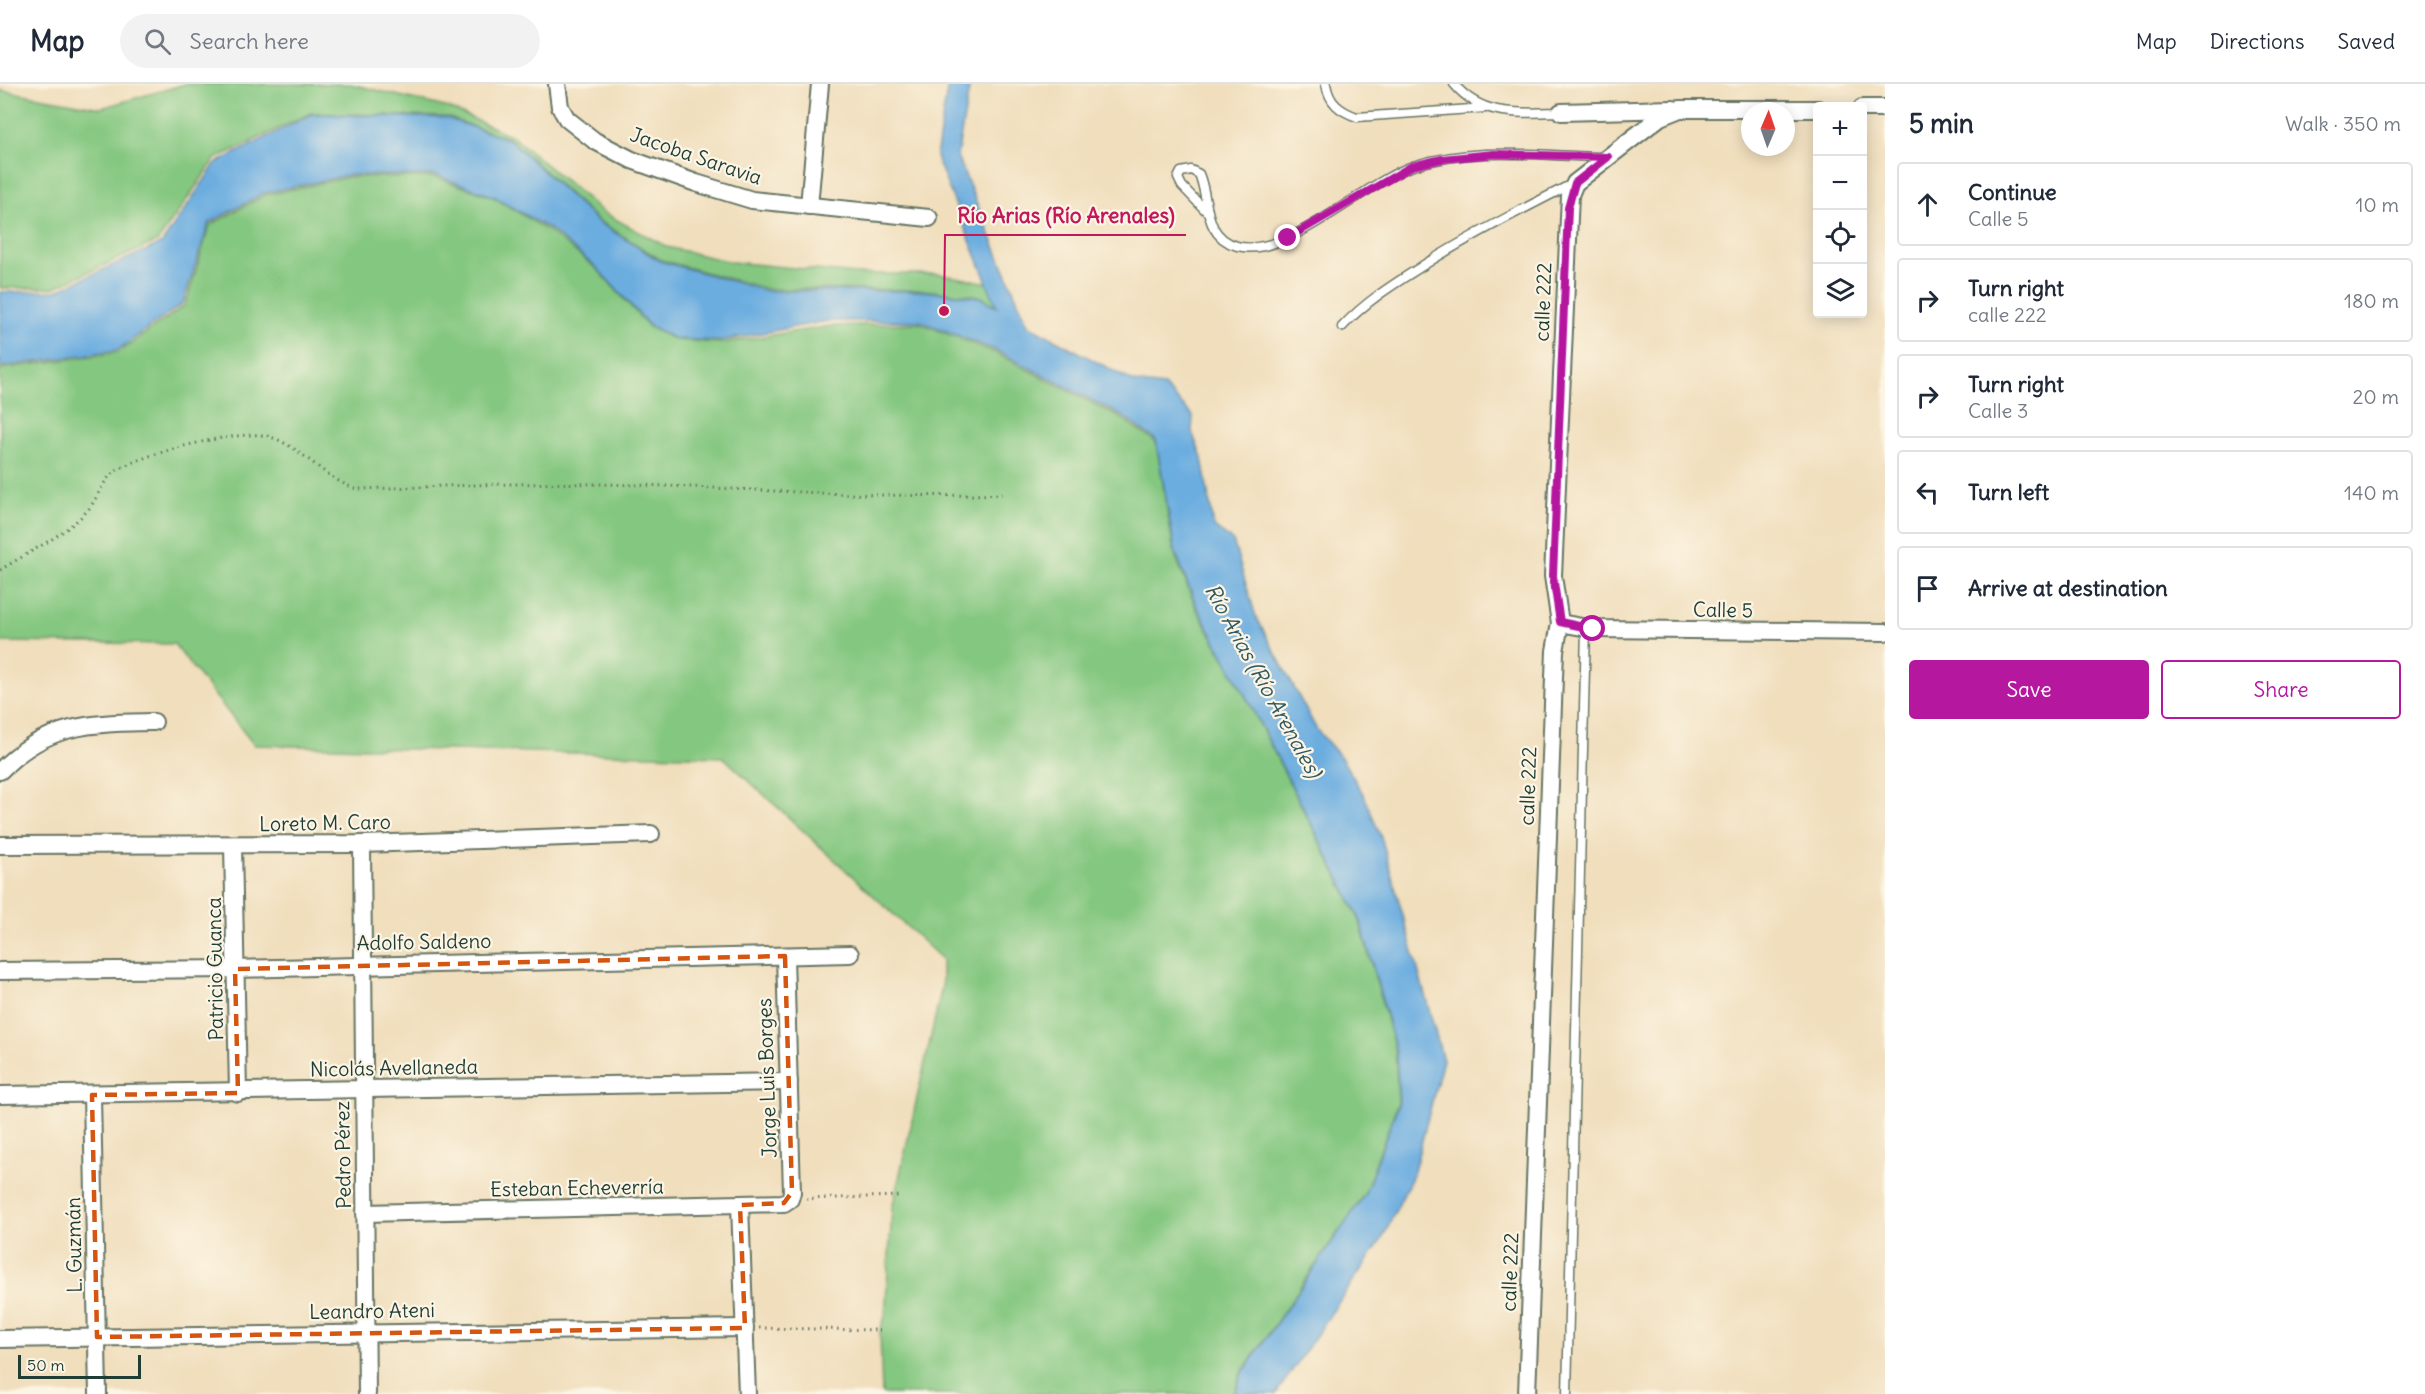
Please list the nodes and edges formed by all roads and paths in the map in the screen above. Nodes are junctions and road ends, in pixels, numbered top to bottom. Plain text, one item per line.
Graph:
1 (820, 84) edge
2 (1326, 84) edge
3 (1454, 84) edge
4 (557, 85) edge
5 (1486, 108) junction
6 (1813, 108) edge
7 (1867, 108) edge
8 (1885, 108) edge
9 (1680, 109) junction
10 (1561, 112) joint
11 (1608, 157) junction
12 (1575, 183) junction
13 (809, 206) junction
14 (1206, 211) junction
15 (929, 218) dead end
16 (1342, 327) dead end
17 (1002, 494) dead end
18 (0, 570) edge
19 (1560, 622) junction
20 (1586, 628) junction
21 (1885, 632) edge
22 (154, 722) dead end
23 (0, 771) edge
24 (651, 834) dead end
25 (362, 844) junction
26 (233, 845) junction
27 (0, 846) edge
28 (849, 954) dead end
29 (784, 956) junction
30 (364, 964) junction
31 (236, 969) junction
32 (0, 971) edge
33 (789, 1082) junction
34 (363, 1089) junction
35 (238, 1093) junction
36 (0, 1095) edge
37 (92, 1095) junction
38 (897, 1196) dead end
39 (790, 1199) junction
40 (740, 1205) junction
41 (365, 1213) junction
42 (746, 1328) junction
43 (880, 1330) dead end
44 (366, 1332) junction
45 (96, 1337) junction
46 (0, 1339) edge
47 (98, 1394) edge
48 (367, 1394) edge
49 (747, 1394) edge
50 (1527, 1394) edge
51 (1567, 1394) edge

1 - 13 street
2 - 5 lane
3 - 5 lane
4 - 13 street, Jacoba Saravia
5 - 10 lane
6 - 9 street
7 - 8 street
9 - 10 street
9 - 11 street
11 - 12 street
11 - 14 lane
12 - 16 lane
12 - 19 street, calle 222
13 - 15 street, Jacoba Saravia
14 - 14 lane
17 - 18 path
19 - 20 street, Calle 5
19 - 50 street, calle 222
20 - 21 street, Calle 5
20 - 51 lane
22 - 23 street
24 - 25 street, Loreto M. Caro
25 - 26 street, Loreto M. Caro
25 - 30 street, Pedro Pérez
26 - 27 street, Loreto M. Caro
26 - 31 street, Patricio Guanca
28 - 29 street, Adolfo Saldeno
29 - 30 street, Adolfo Saldeno
29 - 33 street, Jorge Luis Borges
30 - 31 street, Adolfo Saldeno
30 - 34 street, Pedro Pérez
31 - 32 street, Adolfo Saldeno
31 - 35 street, Patricio Guanca
33 - 34 street, Nicolás Avellaneda
33 - 39 street, Jorge Luis Borges
34 - 35 street, Nicolás Avellaneda
34 - 41 street, Pedro Pérez
35 - 37 street, Nicolás Avellaneda
36 - 37 street, Nicolás Avellaneda
37 - 45 street, L. Guzmán
38 - 39 path
39 - 40 street, Esteban Echeverría
40 - 41 street, Esteban Echeverría
40 - 42 street
41 - 44 street, Pedro Pérez
42 - 43 path
42 - 44 street, Leandro Ateni
42 - 49 street
44 - 45 street, Leandro Ateni
44 - 48 street, Pedro Pérez
45 - 46 street, Leandro Ateni
45 - 47 street, L. Guzmán

